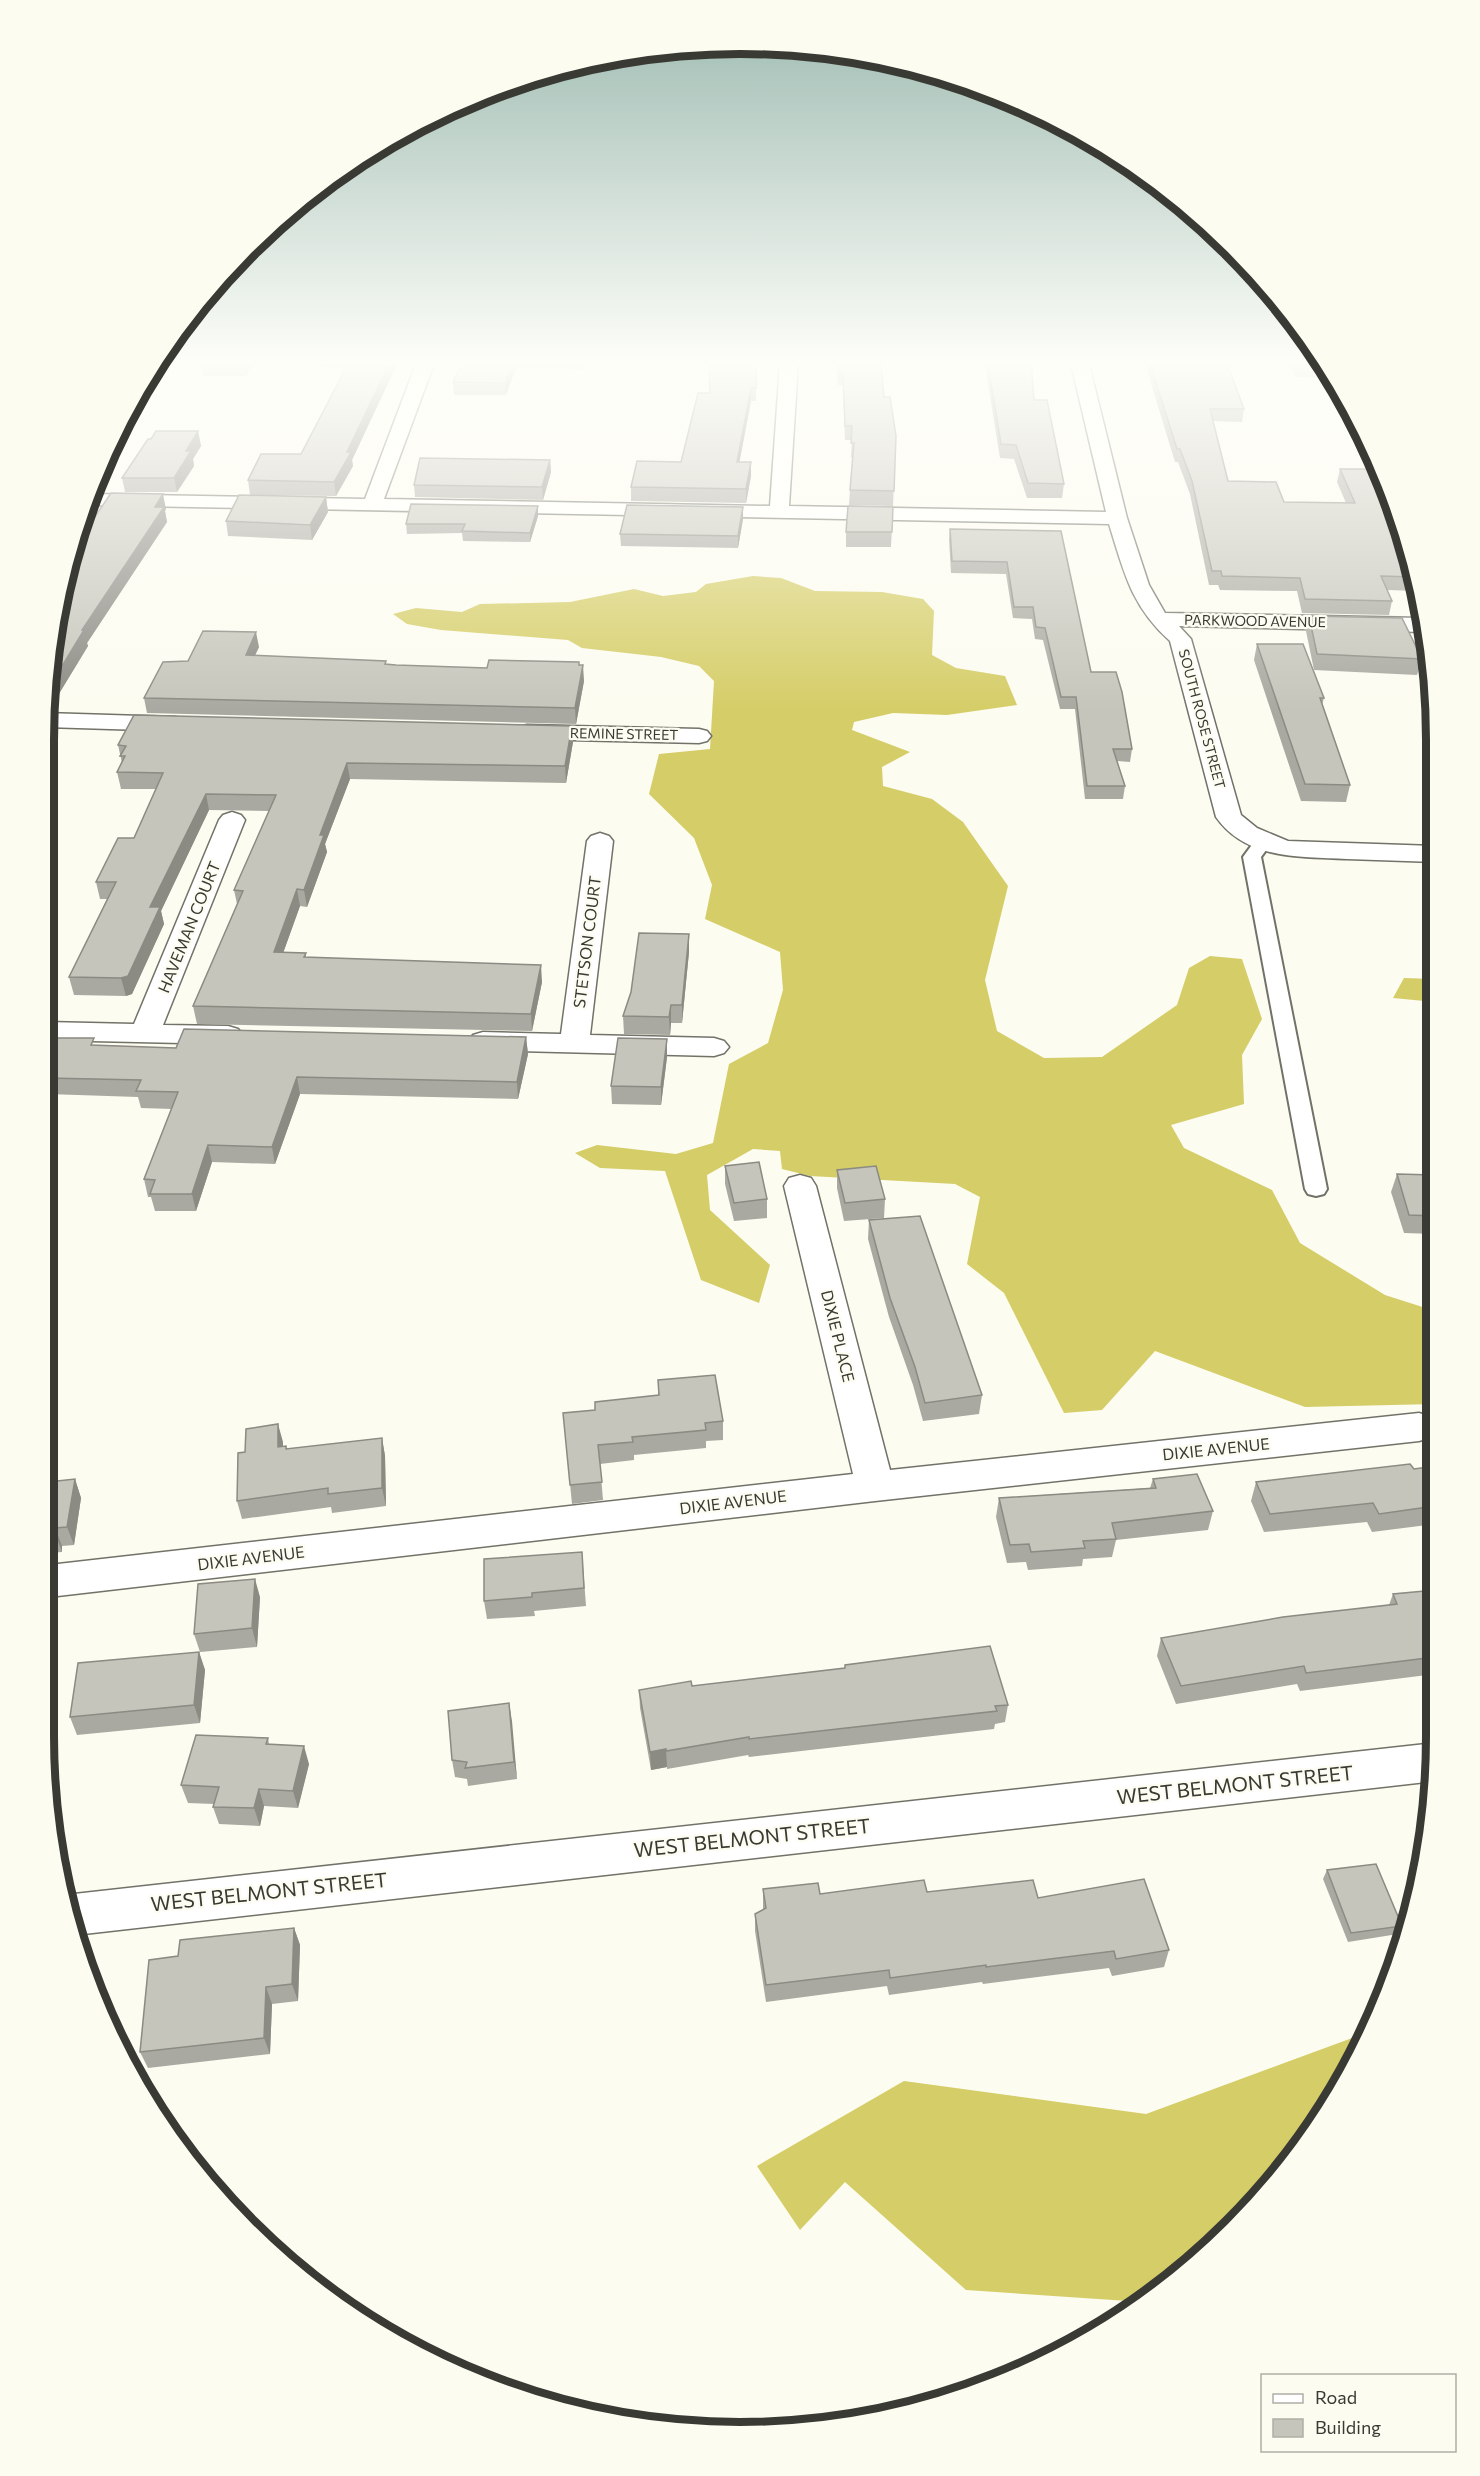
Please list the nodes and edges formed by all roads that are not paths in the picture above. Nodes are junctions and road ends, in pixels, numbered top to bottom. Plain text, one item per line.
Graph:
1 (381, 480) edge
2 (781, 480) edge
3 (1108, 480) edge
4 (97, 500) edge
5 (372, 505) junction
6 (779, 512) junction
7 (1117, 518) junction
8 (1158, 619) junction
9 (1416, 625) edge
10 (54, 720) edge
11 (200, 724) edge
12 (509, 732) edge
13 (699, 736) dead end
14 (232, 820) dead end
15 (1256, 838) junction
16 (600, 841) dead end
17 (1426, 854) edge
18 (54, 1031) edge
19 (145, 1033) junction
20 (253, 1036) edge
21 (456, 1041) edge
22 (574, 1044) junction
23 (714, 1047) dead end
24 (800, 1186) dead end
25 (1316, 1189) dead end
26 (1419, 1427) dead end
27 (875, 1486) junction
28 (54, 1580) edge
29 (1425, 1763) edge
30 (77, 1913) edge

1 - 5 street
2 - 6 street
3 - 7 street, SOUTH ROSE STREET
4 - 5 street
5 - 6 street
6 - 7 street
7 - 8 street, SOUTH ROSE STREET
8 - 9 street, PARKWOOD AVENUE
8 - 15 street, SOUTH ROSE STREET
10 - 11 street
12 - 13 street, REMINE STREET
14 - 19 street, HAVEMAN COURT
15 - 17 street
15 - 25 lane
16 - 22 street, STETSON COURT
18 - 19 street
19 - 20 street
21 - 22 street
22 - 23 street
24 - 27 street, DIXIE PLACE
26 - 27 street, DIXIE AVENUE
27 - 28 street, DIXIE AVENUE
29 - 30 street, WEST BELMONT STREET

